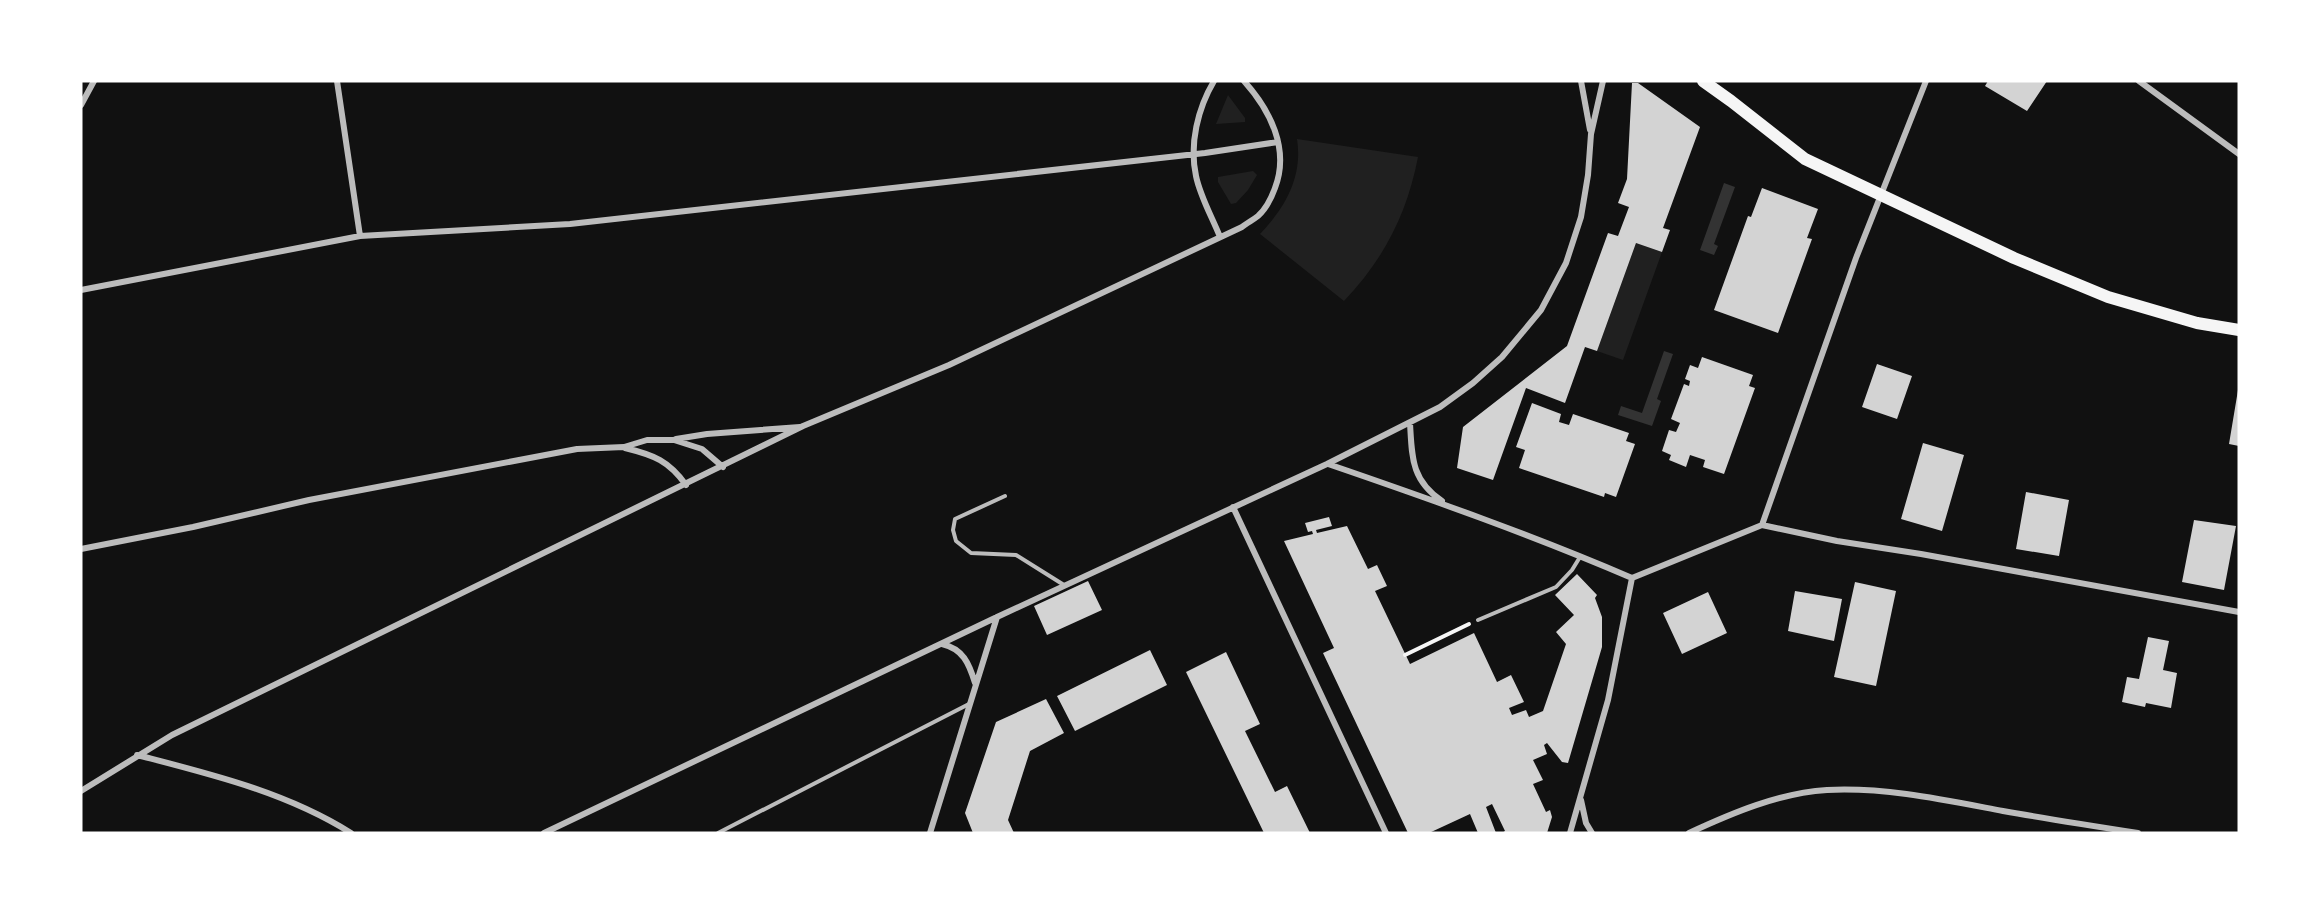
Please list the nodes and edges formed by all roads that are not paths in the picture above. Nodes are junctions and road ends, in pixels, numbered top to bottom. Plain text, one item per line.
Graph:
1 (94, 81) edge
2 (337, 81) edge
3 (1214, 81) edge
4 (1244, 81) edge
5 (1581, 81) edge
6 (1603, 81) edge
7 (1926, 81) edge
8 (2139, 81) edge
9 (1703, 82) edge
10 (81, 105) edge
11 (1591, 134) junction
12 (1278, 142) junction
13 (1193, 154) junction
14 (2239, 154) edge
15 (1880, 196) junction
16 (360, 236) junction
17 (1220, 237) junction
18 (81, 290) edge
19 (2239, 330) edge
20 (1410, 423) junction
21 (803, 426) junction
22 (674, 440) junction
23 (624, 447) junction
24 (1327, 464) junction
25 (723, 467) junction
26 (687, 485) junction
27 (1005, 496) dead end
28 (1450, 506) junction
29 (1233, 507) junction
30 (1762, 525) junction
31 (81, 549) edge
32 (1580, 556) junction
33 (1632, 578) junction
34 (1065, 586) junction
35 (2239, 612) edge
36 (998, 617) junction
37 (1478, 620) dead end
38 (942, 644) junction
39 (975, 684) junction
40 (969, 704) junction
41 (137, 755) junction
42 (81, 791) edge
43 (1581, 798) junction
44 (351, 833) edge
45 (544, 833) edge
46 (718, 833) edge
47 (930, 833) edge
48 (1386, 833) edge
49 (1570, 833) edge
50 (1592, 833) edge
51 (1689, 833) edge
52 (2138, 833) edge

1 - 10 street
2 - 16 street
3 - 13 street
4 - 12 street
5 - 11 street
6 - 11 street
7 - 15 street
8 - 14 street
9 - 15 main road
11 - 20 street
12 - 13 street
12 - 17 street
13 - 16 street
13 - 17 street
15 - 19 main road
15 - 30 street
16 - 18 street
17 - 21 street
20 - 24 street
20 - 28 street
21 - 22 street
21 - 25 street
22 - 23 street
22 - 25 street
23 - 26 street
23 - 31 street
24 - 28 street
24 - 29 street
25 - 26 street
26 - 41 street
27 - 34 lane
28 - 32 street
29 - 34 street
29 - 48 street
30 - 33 street
30 - 35 street
32 - 33 street
32 - 37 lane
33 - 43 street
34 - 36 street
36 - 38 street
36 - 39 street
38 - 39 street
38 - 45 street
39 - 40 street
40 - 46 lane
40 - 47 street
41 - 42 street
41 - 44 street
43 - 49 street
43 - 50 street
51 - 52 street

